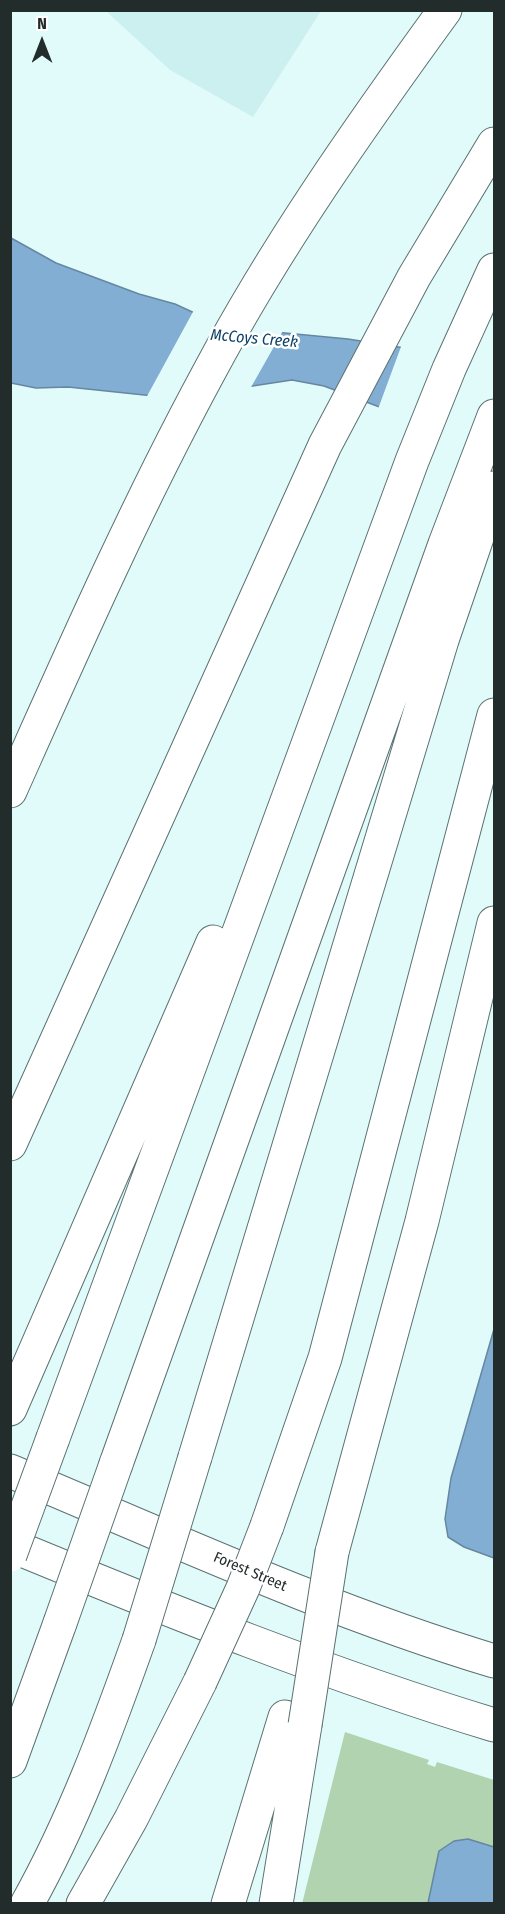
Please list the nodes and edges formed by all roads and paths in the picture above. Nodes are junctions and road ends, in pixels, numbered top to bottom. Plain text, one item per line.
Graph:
1 (445, 10) edge
2 (495, 144) edge
3 (495, 270) edge
4 (495, 416) edge
5 (495, 488) edge
6 (362, 595) junction
7 (438, 607) junction
8 (495, 715) edge
9 (10, 791) edge
10 (495, 923) edge
11 (10, 1144) edge
12 (10, 1409) edge
13 (10, 1471) edge
14 (10, 1545) edge
15 (10, 1555) edge
16 (495, 1661) edge
17 (295, 1721) junction
18 (495, 1725) edge
19 (10, 1761) edge
20 (27, 1904) edge
21 (84, 1904) edge
22 (228, 1904) edge
23 (276, 1904) edge

1 - 9 main road
2 - 11 main road
3 - 6 main road
4 - 7 main road
5 - 7 main road
6 - 12 main road
6 - 15 main road, bridge
7 - 19 main road, bridge
7 - 20 main road, bridge
8 - 21 main road, bridge
10 - 17 main road, bridge
13 - 16 main road, Forest Street
14 - 18 main road
17 - 22 main road
17 - 23 main road

